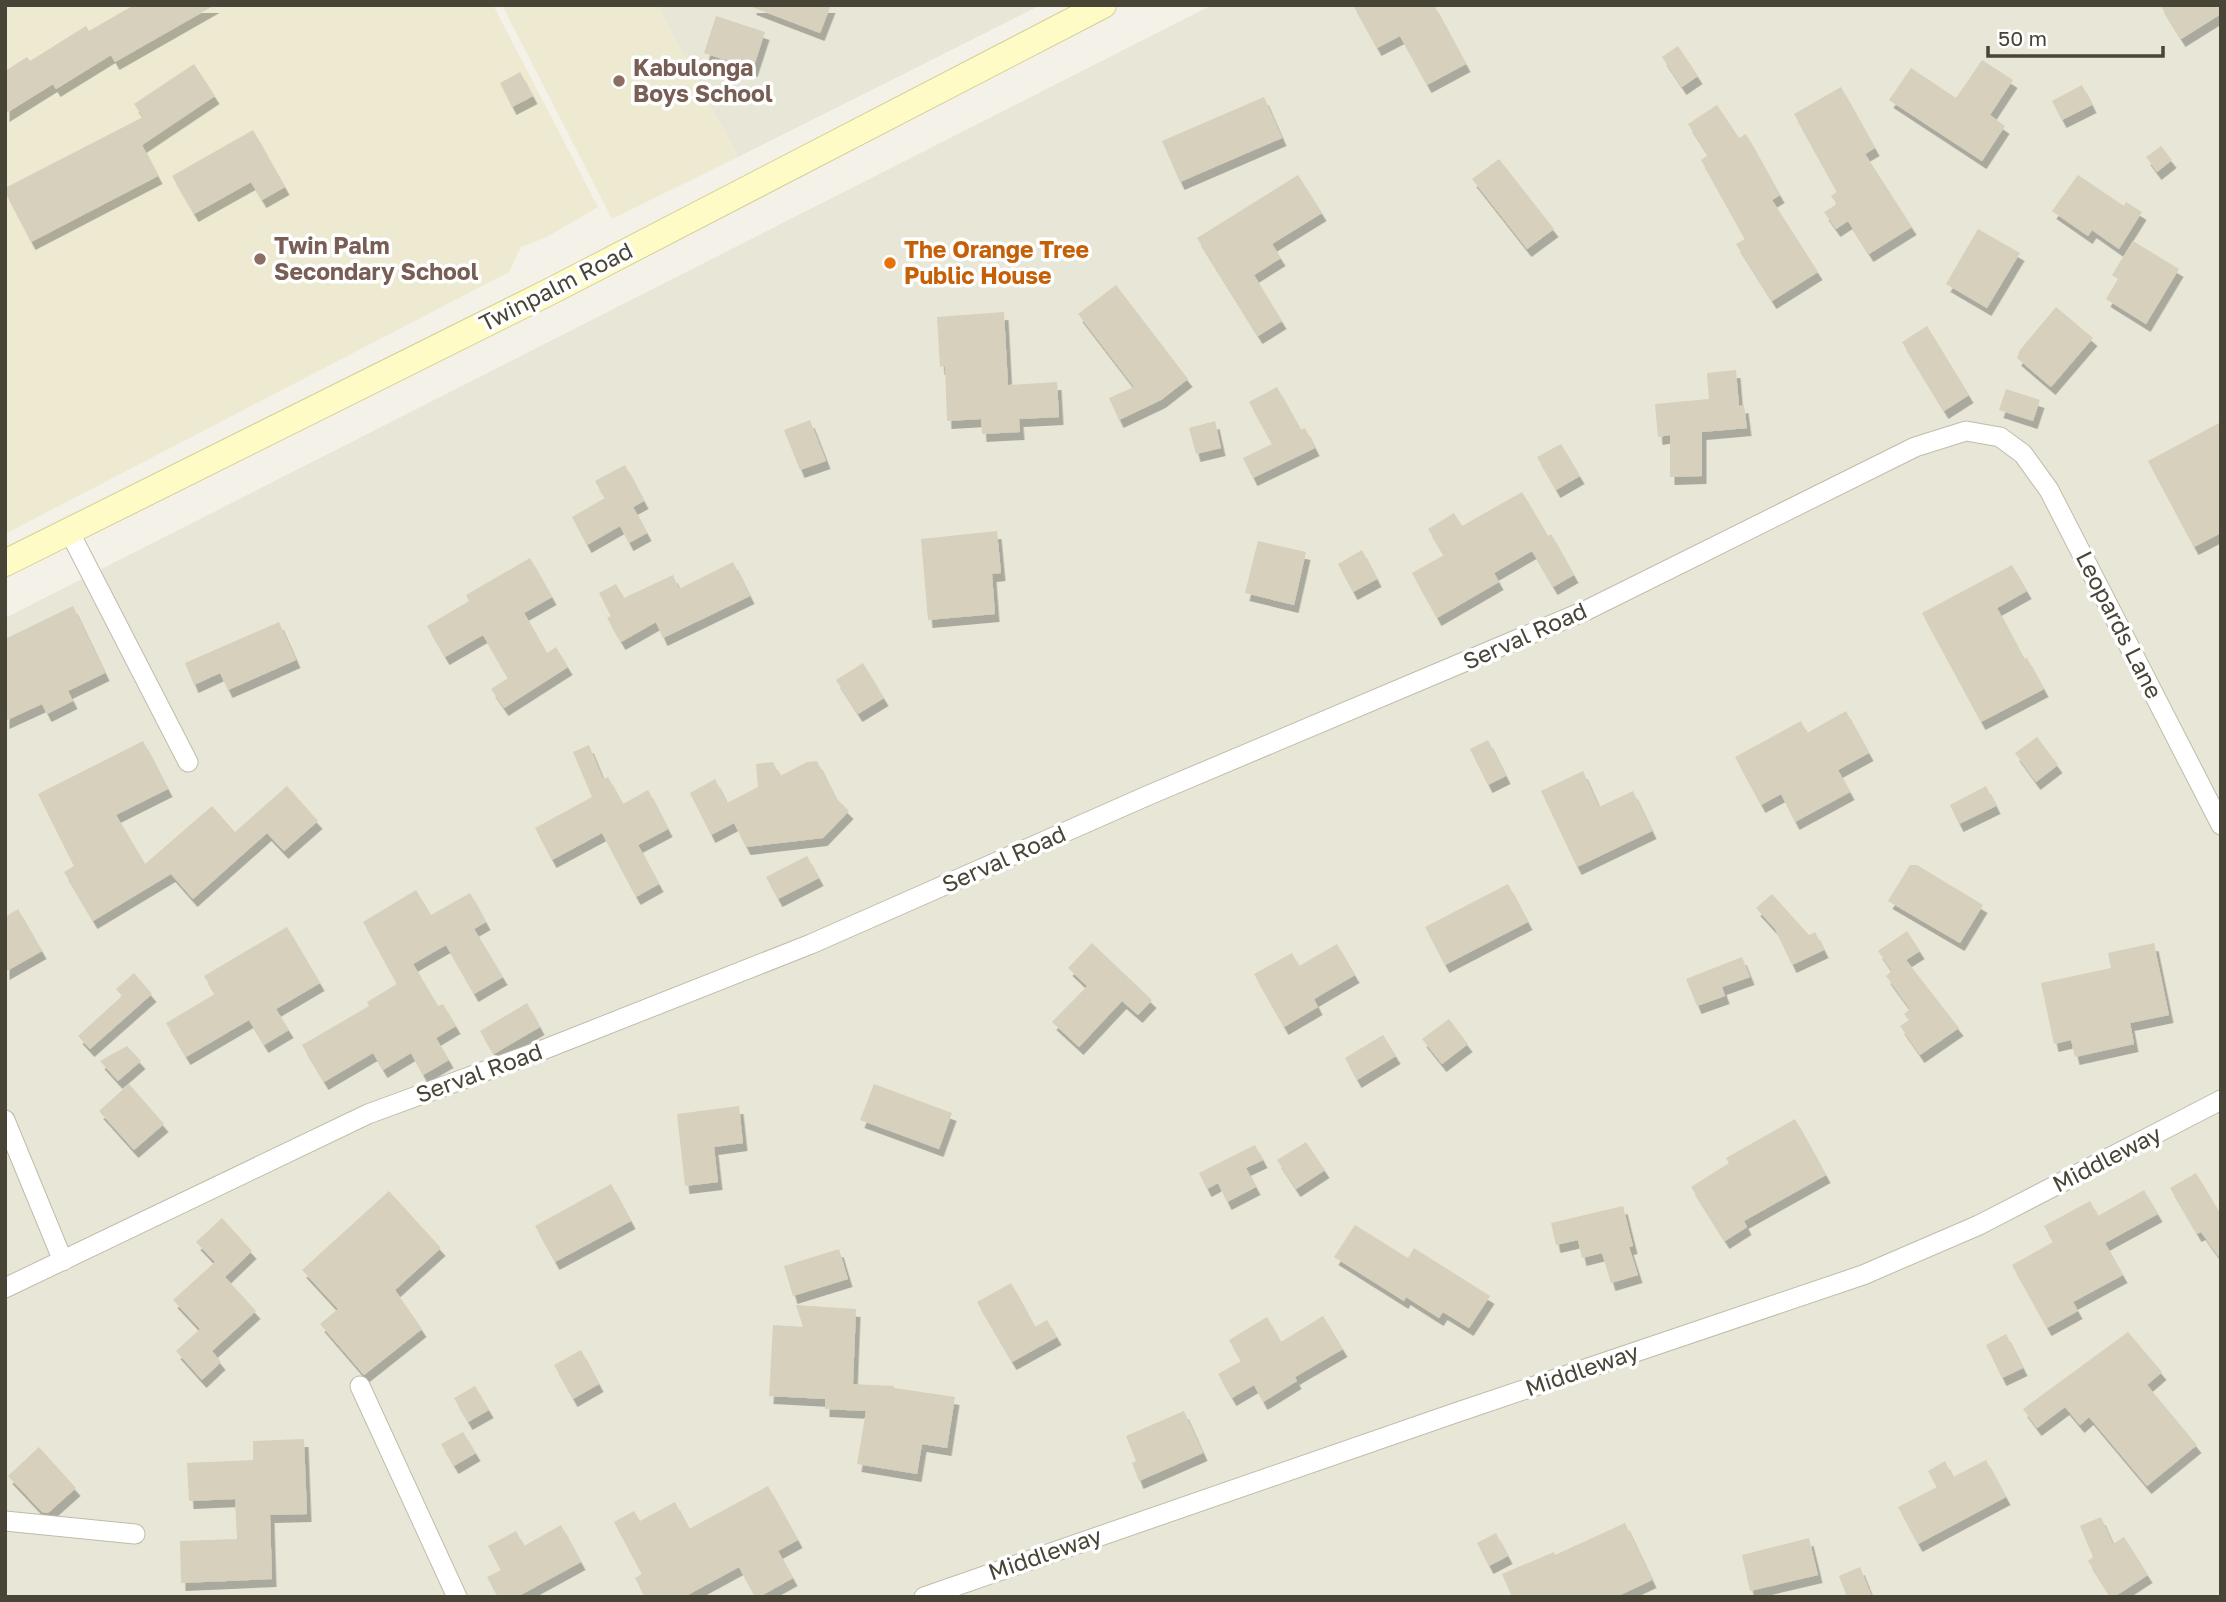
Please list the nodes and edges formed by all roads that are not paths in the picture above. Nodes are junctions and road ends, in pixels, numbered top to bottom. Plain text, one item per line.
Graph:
1 (1093, 8) edge
2 (2000, 438) joint
3 (69, 531) junction
4 (5, 563) edge
5 (188, 762) dead end
6 (2221, 825) edge
7 (2221, 1100) edge
8 (5, 1120) edge
9 (63, 1261) junction
10 (5, 1288) edge
11 (360, 1386) dead end
12 (5, 1521) edge
13 (135, 1534) dead end
14 (457, 1597) edge
15 (924, 1597) edge

1 - 3 main road, Twinpalm Road
2 - 6 street, Leopards Lane
2 - 9 street, Serval Road
3 - 4 main road, Twinpalm Road
3 - 5 street
7 - 15 street, Middleway
8 - 9 street
9 - 10 street, Serval Road
11 - 14 street
12 - 13 street

